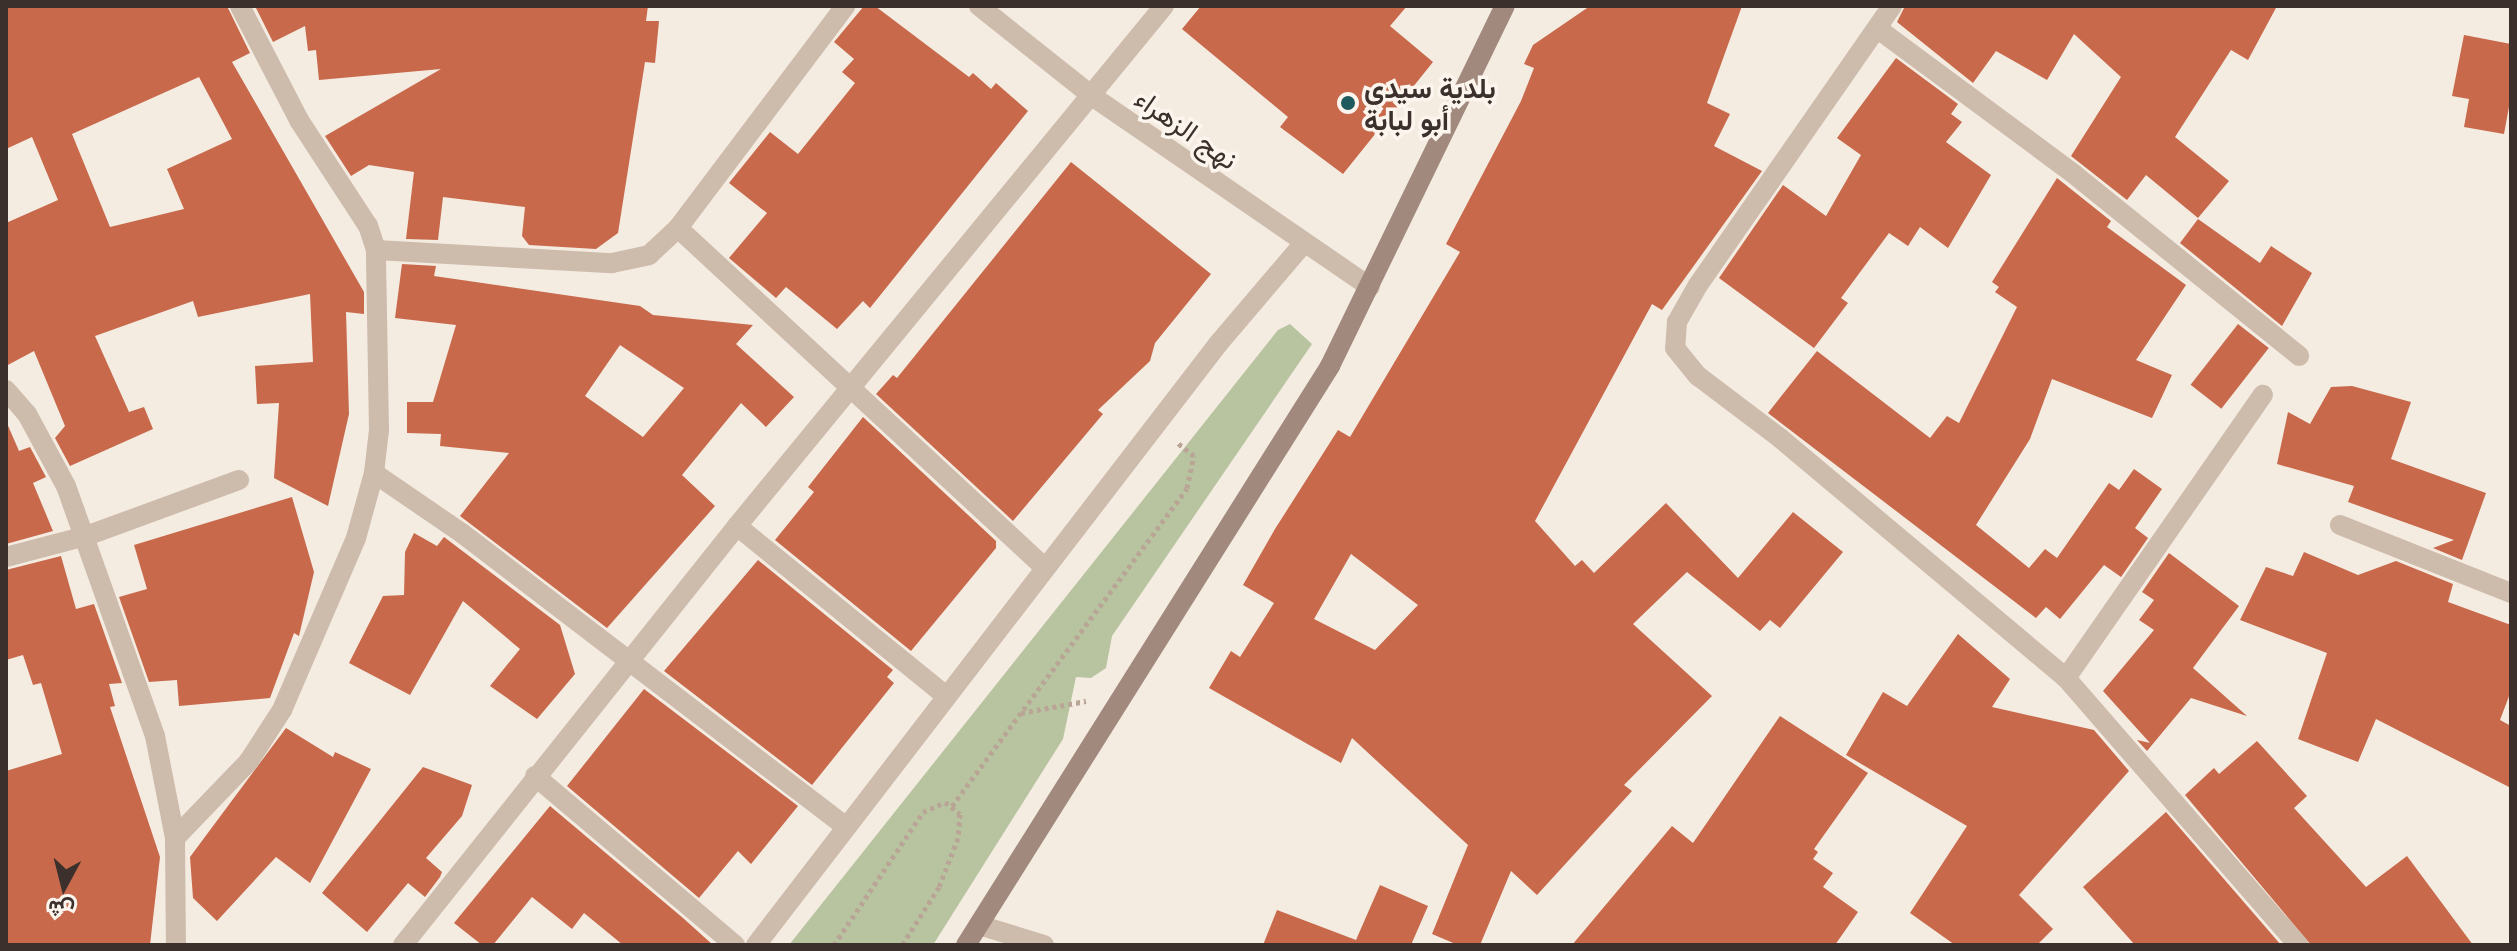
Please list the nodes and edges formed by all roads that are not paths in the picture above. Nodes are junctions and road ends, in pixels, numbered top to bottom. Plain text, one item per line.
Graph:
1 (240, 6) edge
2 (845, 6) edge
3 (979, 6) edge
4 (1164, 6) edge
5 (1505, 6) edge
6 (1892, 6) edge
7 (1878, 29) junction
8 (1092, 96) junction
9 (678, 228) junction
10 (1304, 243) junction
11 (376, 250) junction
12 (1370, 287) junction
13 (2299, 356) dead end
14 (6, 390) edge
15 (849, 390) junction
16 (2263, 395) dead end
17 (374, 473) junction
18 (239, 480) dead end
19 (2340, 525) dead end
20 (737, 526) junction
21 (86, 536) junction
22 (6, 557) edge
23 (1045, 568) junction
24 (2511, 593) edge
25 (628, 662) junction
26 (2066, 678) junction
27 (946, 696) junction
28 (535, 776) junction
29 (846, 827) junction
30 (175, 838) junction
31 (979, 925) junction
32 (176, 945) edge
33 (403, 945) edge
34 (735, 945) edge
35 (756, 945) edge
36 (966, 945) edge
37 (1044, 945) edge
38 (2298, 945) edge

1 - 11 street
2 - 9 street
3 - 8 street, نهج الزهراء
4 - 8 street
5 - 12 main road
6 - 7 street
7 - 13 street
7 - 26 street
8 - 10 street, نهج الزهراء
8 - 15 street
9 - 11 street
9 - 15 street
10 - 12 street, نهج الزهراء
10 - 23 street
11 - 17 street
12 - 31 main road
14 - 21 street
15 - 20 street
15 - 23 street
16 - 26 street
17 - 25 street
17 - 30 street
18 - 21 street
19 - 24 street
20 - 25 street
20 - 27 street
21 - 22 street
21 - 30 street
23 - 27 street
25 - 28 street
25 - 29 street
26 - 38 street
27 - 29 street
28 - 33 street
28 - 34 street
29 - 35 street
30 - 32 street
31 - 36 main road
31 - 37 street

